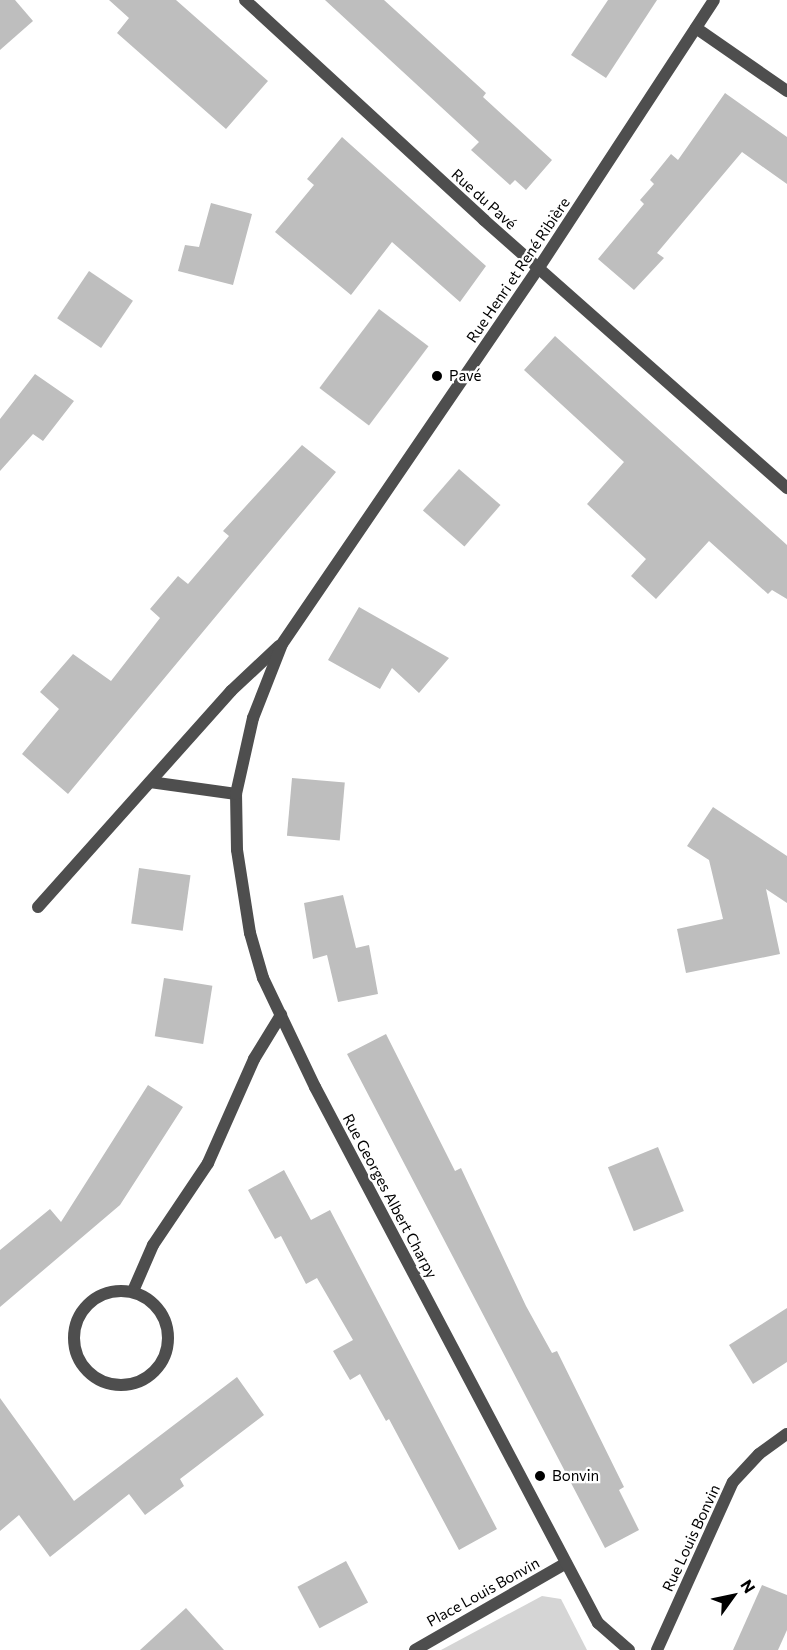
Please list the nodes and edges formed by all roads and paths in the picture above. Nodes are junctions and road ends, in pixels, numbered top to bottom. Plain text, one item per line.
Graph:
1 (245, 0) edge
2 (714, 0) edge
3 (696, 27) junction
4 (787, 91) edge
5 (538, 269) junction
6 (787, 488) edge
7 (282, 644) junction
8 (253, 718) joint
9 (150, 782) junction
10 (236, 794) junction
11 (38, 907) dead end
12 (281, 1015) junction
13 (133, 1291) junction
14 (787, 1434) edge
15 (566, 1563) junction
16 (415, 1650) edge
17 (629, 1650) edge
18 (657, 1650) edge

1 - 5 street, Rue du Pavé
2 - 3 street, Rue Henri et René Ribière
3 - 4 street
3 - 5 street, Rue Henri et René Ribière
5 - 6 street, Rue du Pavé
5 - 7 street, Rue Henri et René Ribière
7 - 8 street, Rue Henri et René Ribière
7 - 9 street, Rue Henri et René Ribière
8 - 10 street, Rue Georges Albert Charpy
9 - 10 street
9 - 11 street, Rue Henri et René Ribière
10 - 12 street, Rue Georges Albert Charpy
12 - 13 street
12 - 15 street, Rue Georges Albert Charpy
13 - 13 street
14 - 18 street, Rue Louis Bonvin
15 - 16 street, Place Louis Bonvin
15 - 17 street, Rue Georges Albert Charpy

